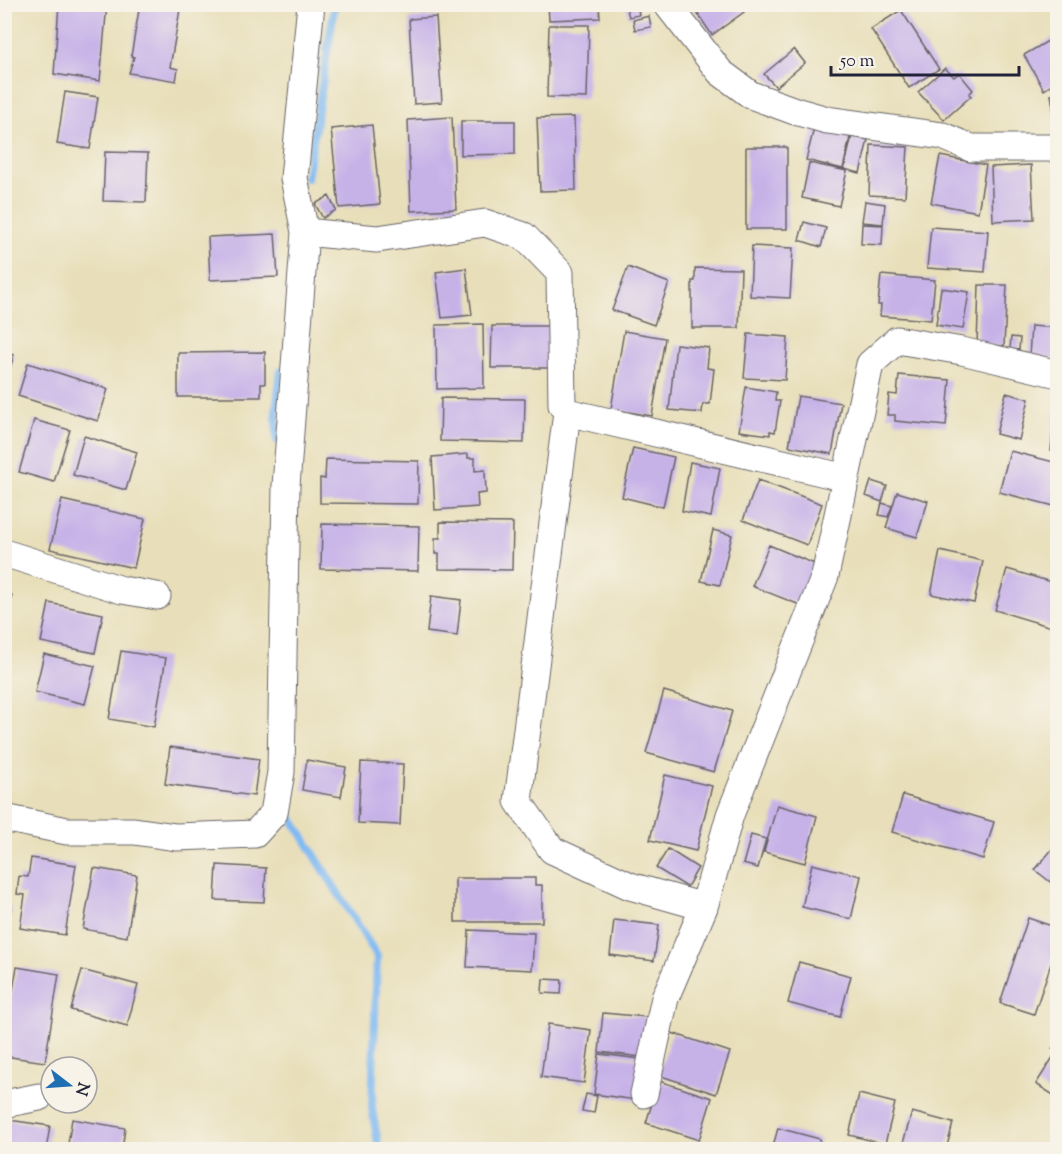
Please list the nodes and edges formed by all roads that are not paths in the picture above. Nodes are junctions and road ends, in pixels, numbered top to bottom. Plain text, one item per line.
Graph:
1 (311, 4) edge
2 (668, 4) edge
3 (1058, 148) edge
4 (305, 232) junction
5 (1058, 374) edge
6 (567, 412) junction
7 (846, 478) junction
8 (4, 553) edge
9 (157, 596) dead end
10 (4, 818) edge
11 (704, 907) junction
12 (644, 1094) dead end
13 (39, 1096) dead end
14 (4, 1104) edge

1 - 4 street
2 - 3 street
4 - 6 street
4 - 10 street
5 - 7 street
6 - 7 street
6 - 11 street
7 - 11 street
8 - 9 street
11 - 12 street
13 - 14 street

